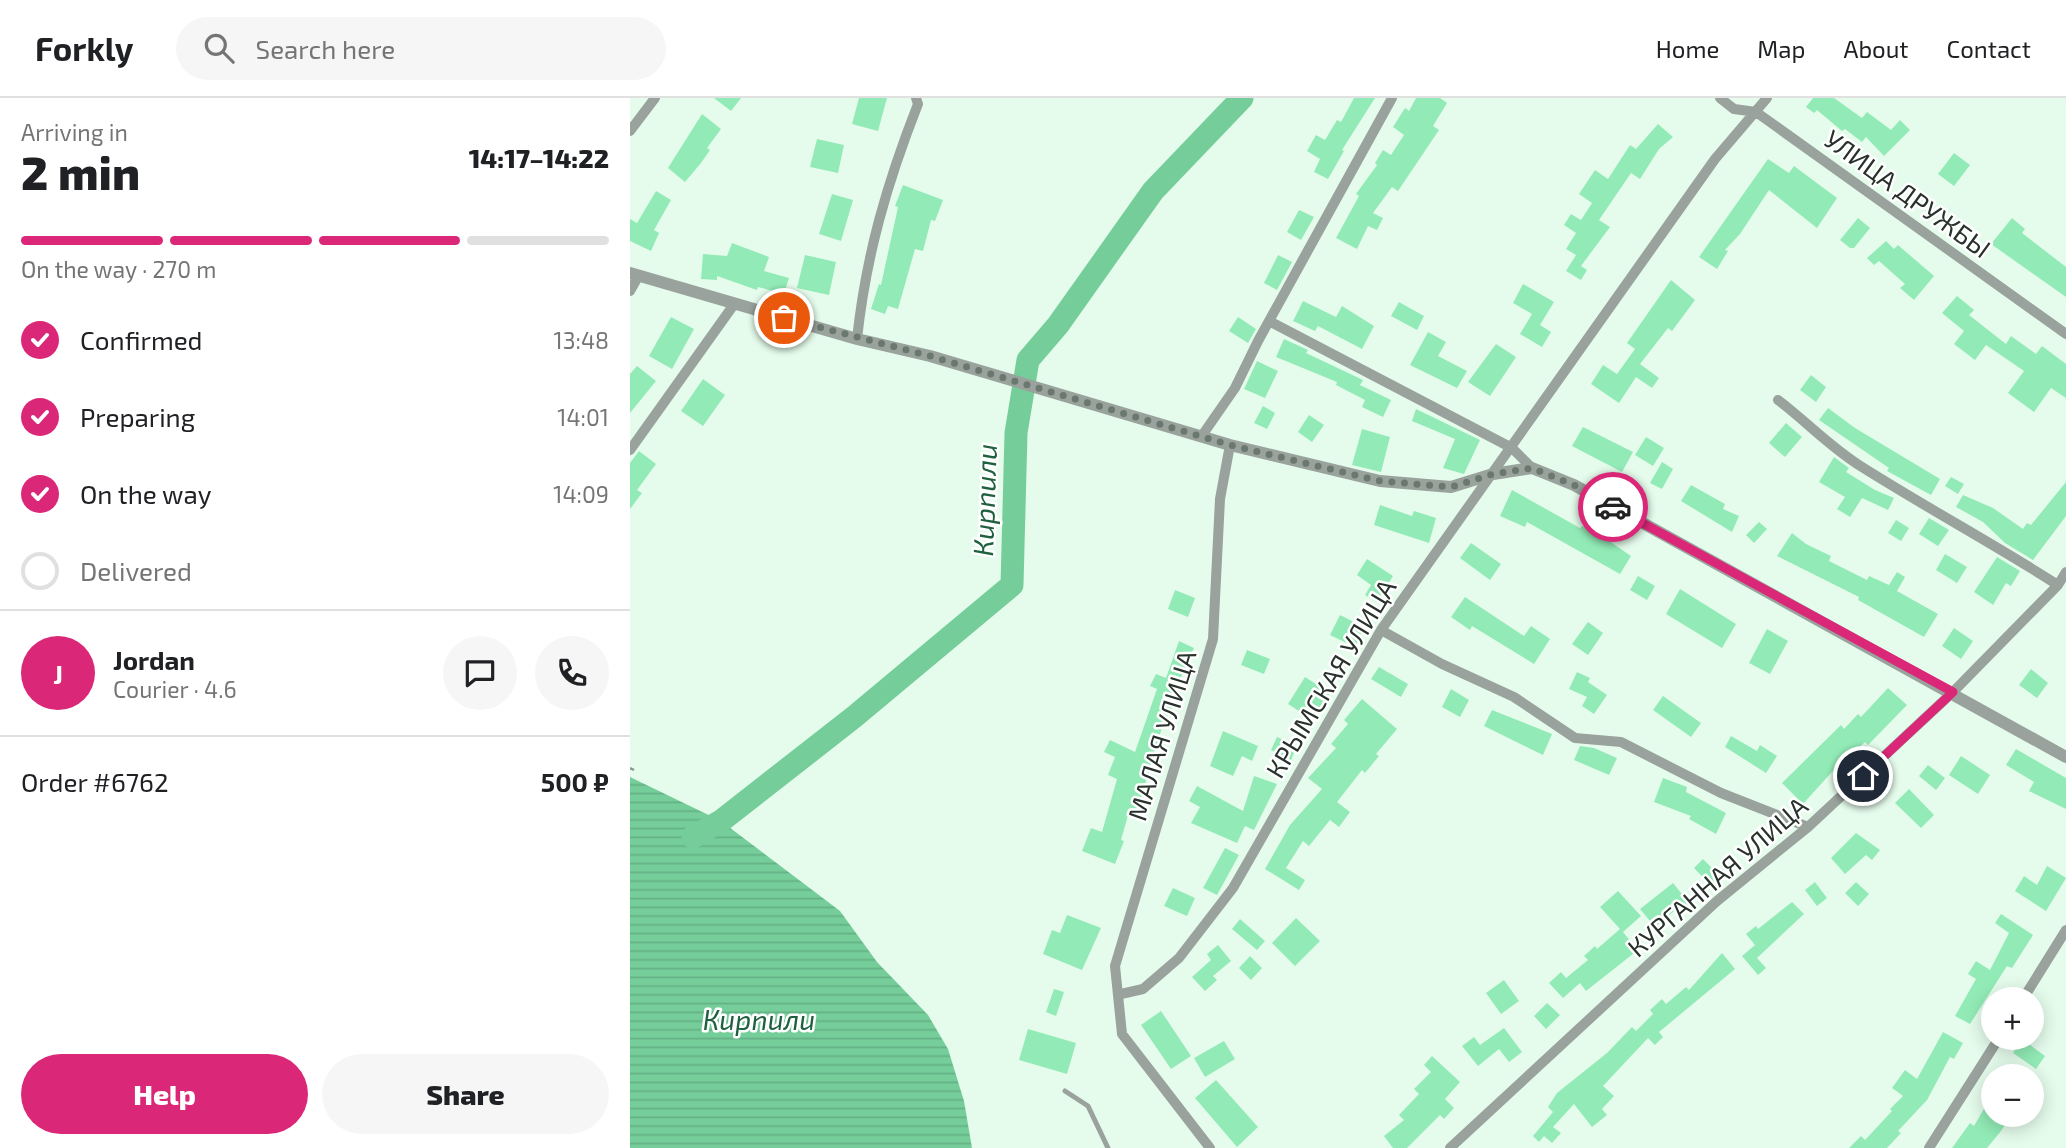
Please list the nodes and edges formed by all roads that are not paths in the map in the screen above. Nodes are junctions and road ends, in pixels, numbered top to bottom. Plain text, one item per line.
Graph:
1 (655, 98) edge
2 (1392, 98) edge
3 (1720, 98) edge
4 (1767, 98) edge
5 (917, 101) edge
6 (1756, 112) junction
7 (630, 131) edge
8 (634, 274) edge
9 (630, 291) edge
10 (735, 303) junction
11 (1269, 321) junction
12 (2066, 334) edge
13 (857, 339) junction
14 (1778, 400) dead end
15 (1201, 437) junction
16 (1230, 445) junction
17 (1512, 448) junction
18 (630, 450) edge
19 (1532, 468) junction
20 (1493, 474) junction
21 (2066, 572) edge
22 (2057, 585) junction
23 (1381, 630) junction
24 (1953, 692) junction
25 (2066, 758) edge
26 (1808, 827) junction
27 (2066, 930) edge
28 (2030, 987) edge
29 (1121, 994) junction
30 (1991, 1050) edge
31 (1065, 1091) dead end
32 (1108, 1148) edge
33 (1210, 1148) edge
34 (1450, 1148) edge
35 (1929, 1148) edge

1 - 7 street
2 - 11 street
3 - 6 street, УЛИЦА ДРУЖБЫ
4 - 6 street, КРЫМСКАЯ УЛИЦА
5 - 13 street
6 - 12 street, УЛИЦА ДРУЖБЫ
6 - 17 street, КРЫМСКАЯ УЛИЦА
8 - 9 street
8 - 10 street
10 - 13 street
10 - 18 street
11 - 15 street
11 - 17 street
13 - 15 street
14 - 22 street
15 - 16 street
16 - 20 street
16 - 29 street, МАЛАЯ УЛИЦА
17 - 19 street
17 - 20 street, КРЫМСКАЯ УЛИЦА
19 - 20 street
19 - 24 street
20 - 23 street, КРЫМСКАЯ УЛИЦА
21 - 22 street, КУРГАННАЯ УЛИЦА
22 - 24 street, КУРГАННАЯ УЛИЦА
23 - 26 street
23 - 29 street, КРЫМСКАЯ УЛИЦА
24 - 25 street
24 - 26 street, КУРГАННАЯ УЛИЦА
26 - 34 street, КУРГАННАЯ УЛИЦА
27 - 28 street
29 - 33 street, МАЛАЯ УЛИЦА
30 - 35 street
31 - 32 lane

